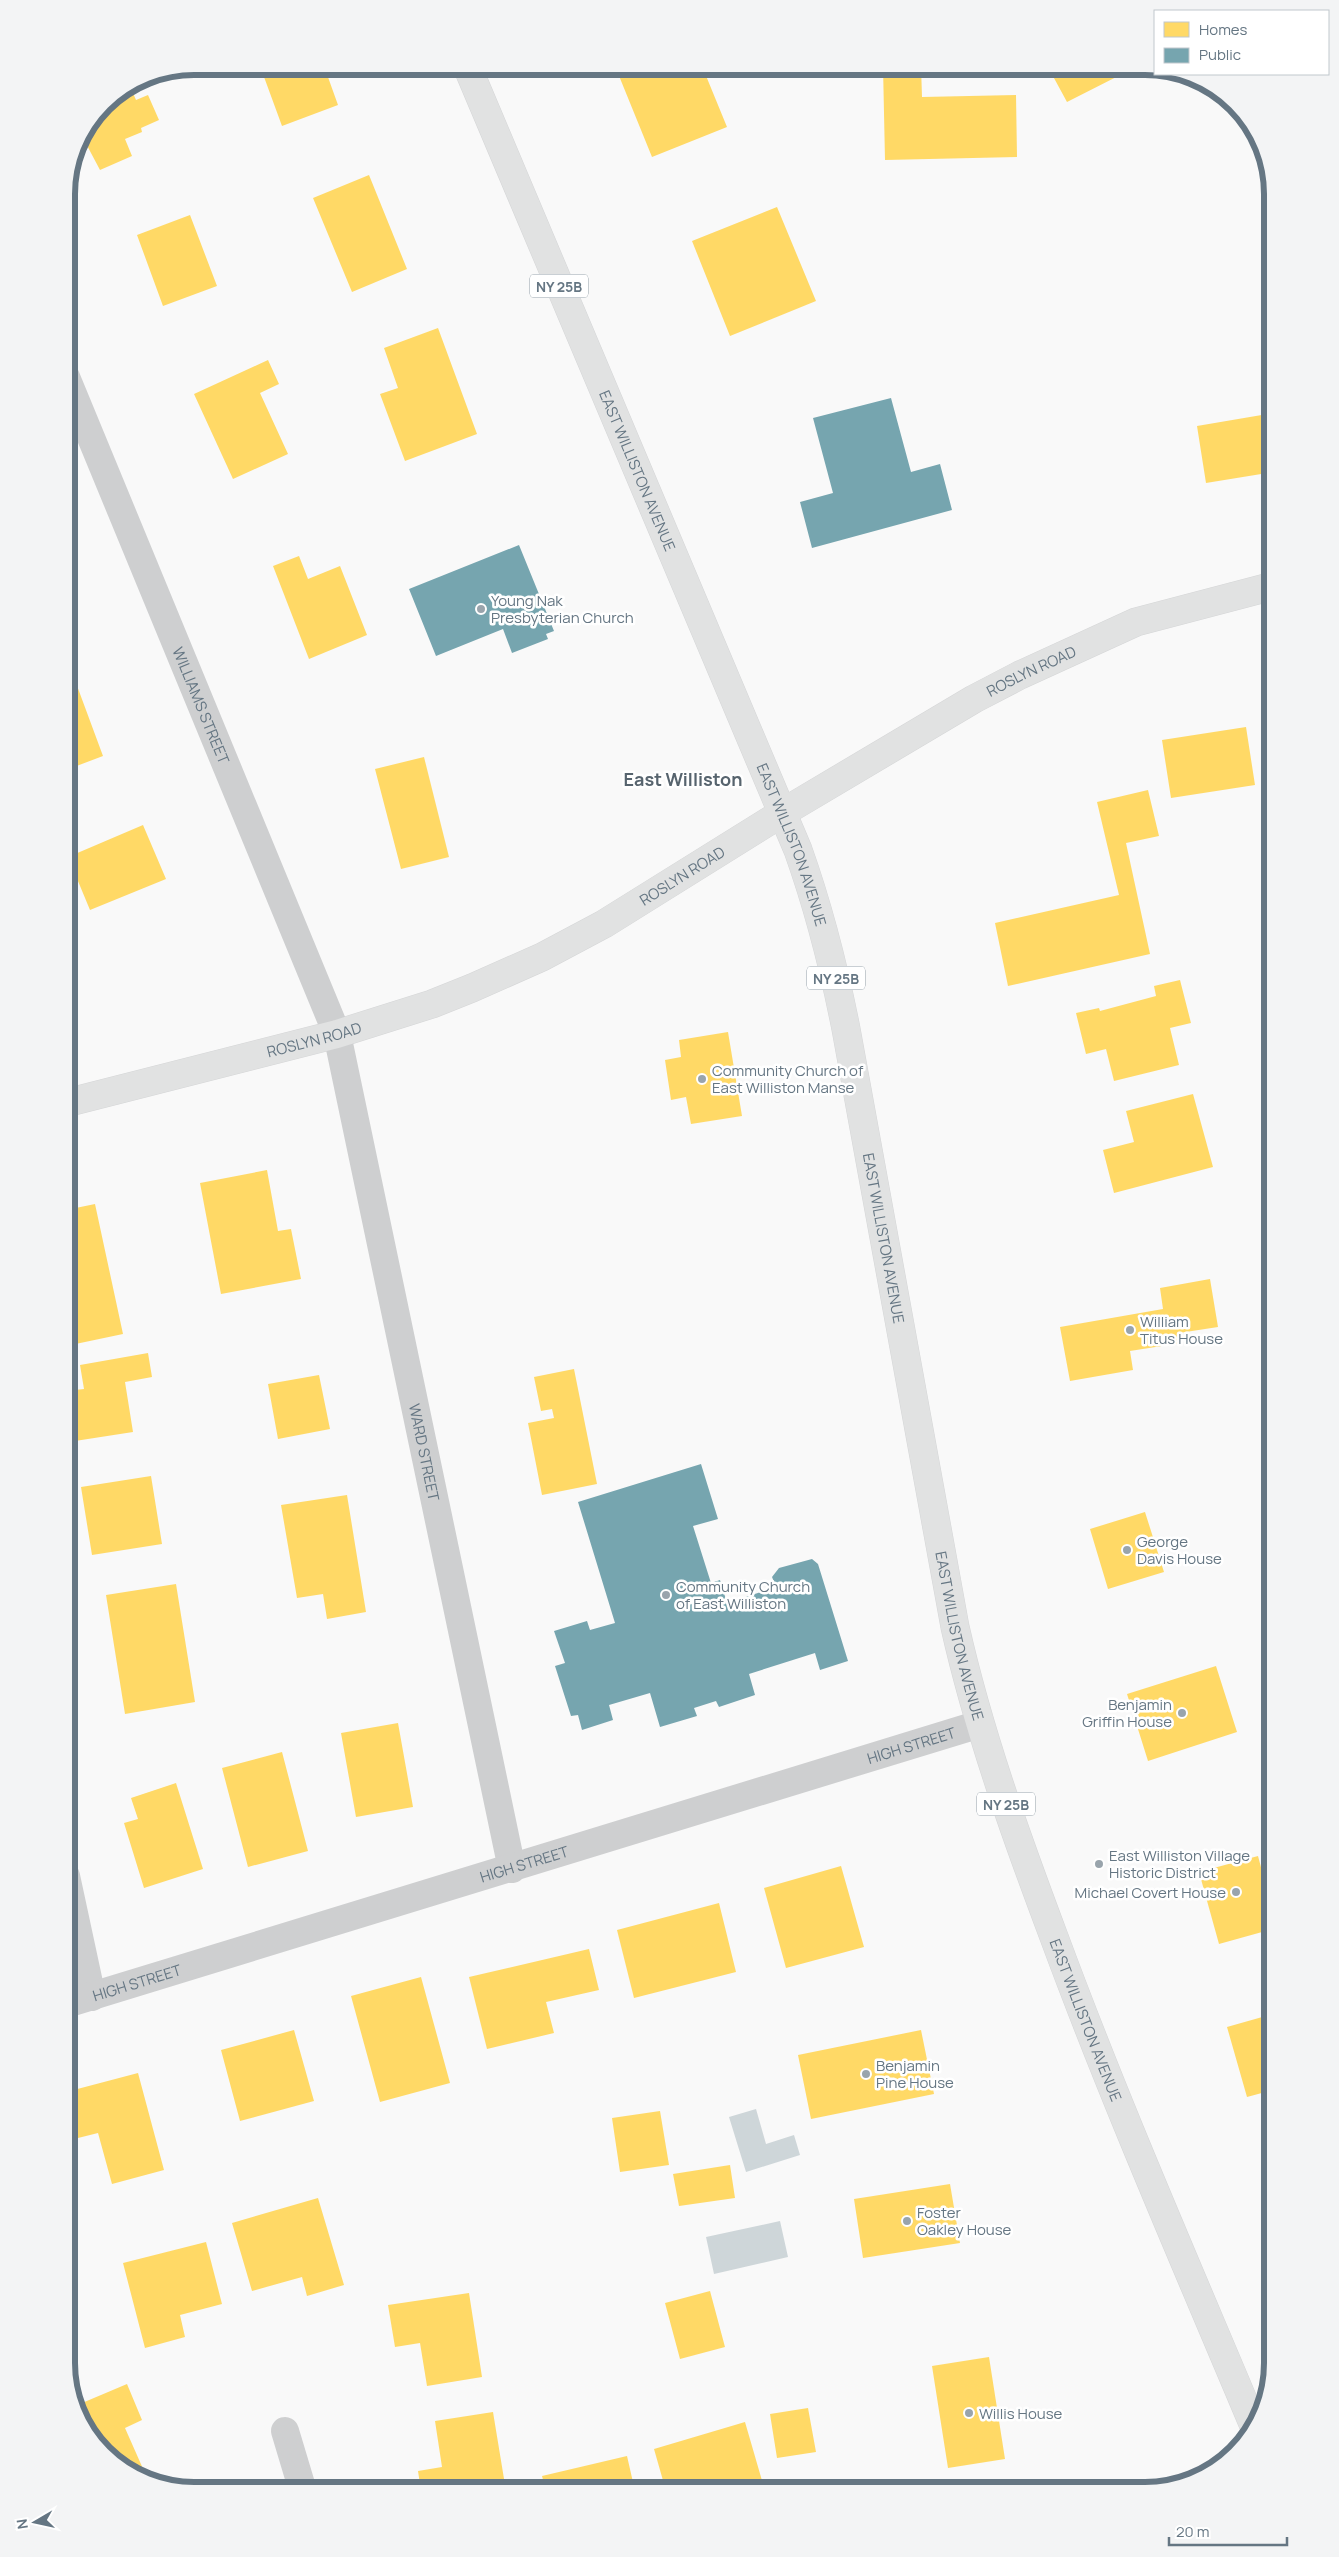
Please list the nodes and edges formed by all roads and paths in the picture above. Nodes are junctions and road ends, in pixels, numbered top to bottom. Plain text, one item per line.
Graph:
1 (471, 75) edge
2 (75, 399) edge
3 (1264, 588) edge
4 (782, 813) junction
5 (337, 1034) junction
6 (75, 1100) edge
7 (980, 1724) junction
8 (512, 1869) junction
9 (75, 1963) edge
10 (79, 2001) edge
11 (1251, 2418) edge
12 (285, 2432) dead end
13 (301, 2482) edge

1 - 4 main road, EAST WILLISTON AVENUE / NY 25B
2 - 5 street, WILLIAMS STREET
3 - 4 main road, ROSLYN ROAD
4 - 5 main road, ROSLYN ROAD
4 - 7 main road, EAST WILLISTON AVENUE / NY 25B
5 - 6 main road, ROSLYN ROAD
5 - 8 street, WARD STREET
7 - 8 street, HIGH STREET
7 - 11 main road, EAST WILLISTON AVENUE / NY 25B
8 - 10 street, HIGH STREET
9 - 10 street
12 - 13 street

